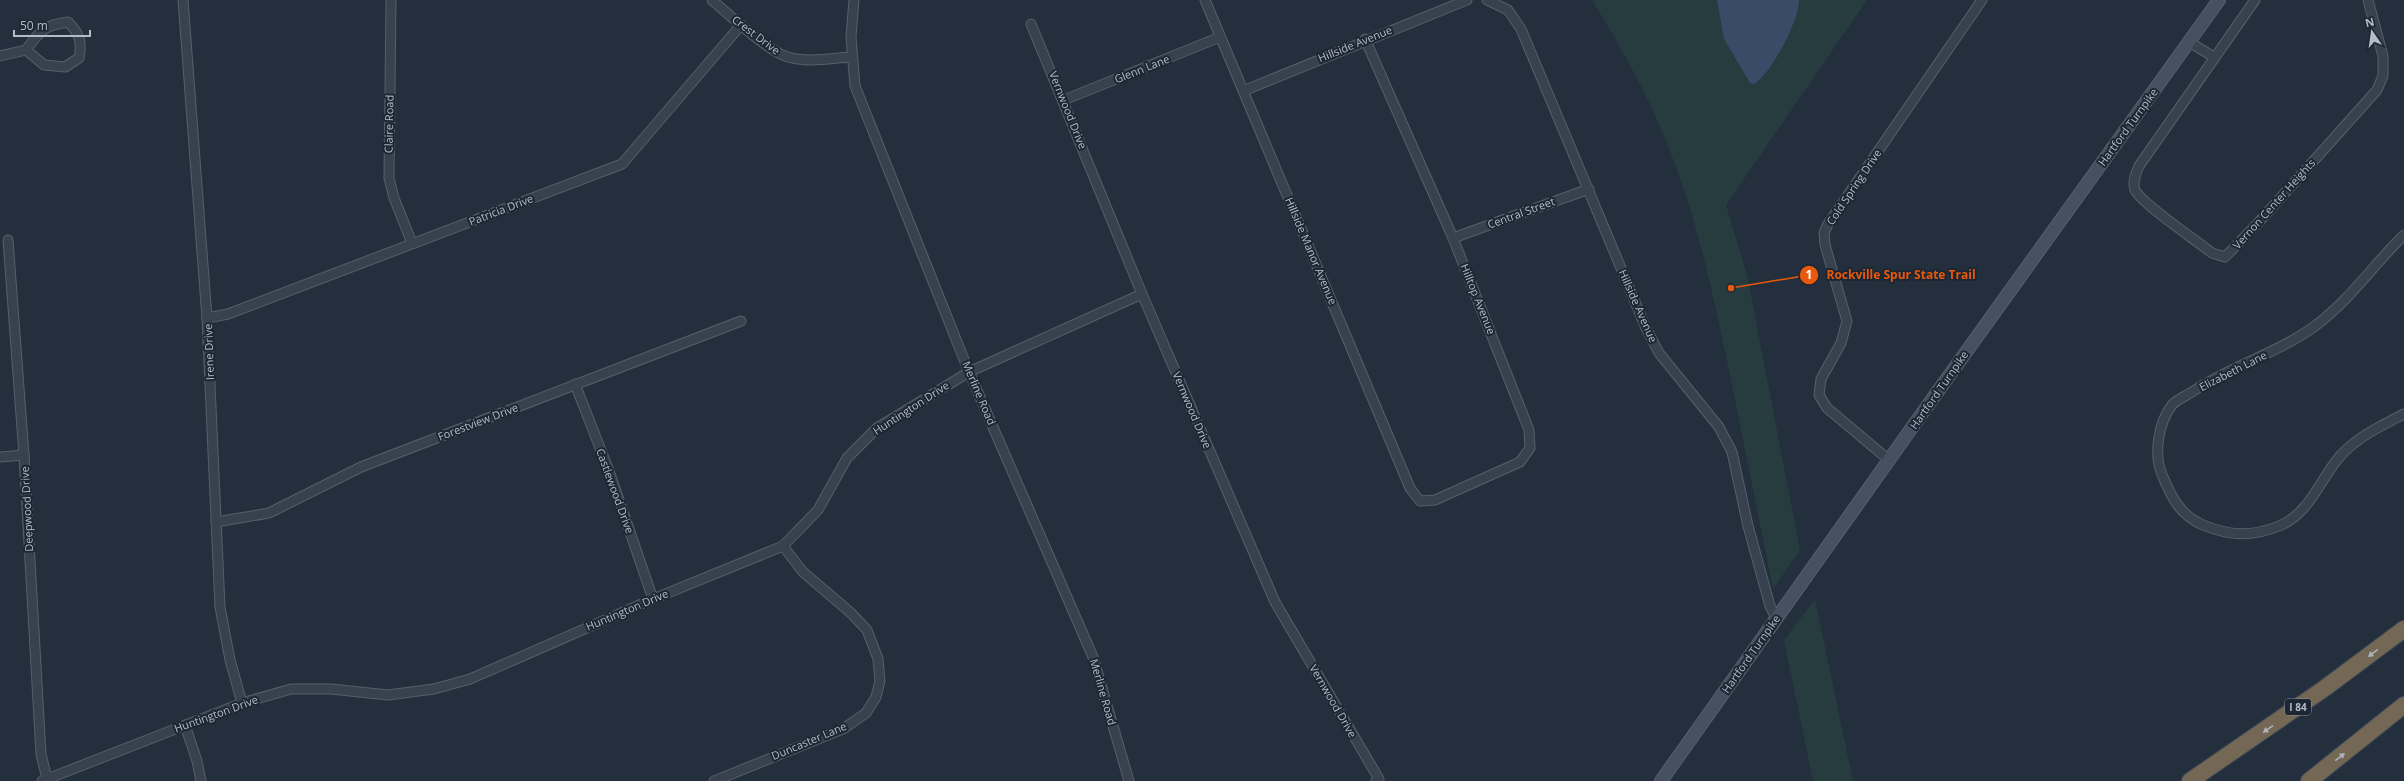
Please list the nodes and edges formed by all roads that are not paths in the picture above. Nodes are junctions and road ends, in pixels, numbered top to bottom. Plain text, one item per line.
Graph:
1 (183, 0) edge
2 (391, 0) edge
3 (712, 0) edge
4 (854, 0) edge
5 (1205, 0) edge
6 (1467, 0) edge
7 (1487, 0) edge
8 (1982, 0) edge
9 (2219, 0) edge
10 (2255, 0) edge
11 (2368, 0) edge
12 (1031, 24) dead end
13 (741, 25) junction
14 (1220, 38) junction
15 (1366, 39) junction
16 (2190, 42) junction
17 (26, 50) junction
18 (0, 56) edge
19 (852, 57) junction
20 (2214, 57) junction
21 (1243, 91) junction
22 (1064, 100) junction
23 (1589, 189) junction
24 (2404, 235) edge
25 (1453, 238) junction
26 (8, 240) dead end
27 (412, 243) junction
28 (1142, 294) junction
29 (207, 318) junction
30 (741, 321) dead end
31 (969, 372) junction
32 (576, 384) junction
33 (2404, 414) edge
34 (24, 455) junction
35 (0, 457) edge
36 (1889, 460) junction
37 (1420, 501) joint
38 (216, 522) junction
39 (783, 546) junction
40 (653, 599) junction
41 (1776, 618) junction
42 (2404, 629) edge
43 (242, 703) junction
44 (2404, 704) edge
45 (185, 725) junction
46 (44, 780) edge
47 (201, 781) edge
48 (714, 781) edge
49 (1129, 781) edge
50 (1376, 781) edge
51 (1661, 781) edge
52 (2190, 781) edge
53 (2309, 781) edge

1 - 29 street, Irene Drive
2 - 27 street, Claire Road
3 - 13 street, Crest Drive
4 - 19 street, Merline Road
5 - 14 street, Hillside Manor Avenue
6 - 15 street, Hillside Avenue
7 - 23 street, Hillside Avenue
8 - 36 street, Cold Spring Drive
9 - 16 main road, Hartford Turnpike
10 - 20 street, Vernon Center Heights
11 - 20 street, Vernon Center Heights
12 - 22 street, Vernwood Drive
13 - 19 street, Crest Drive
13 - 27 street, Patricia Drive
14 - 21 street, Hillside Manor Avenue
14 - 22 street, Glenn Lane
15 - 21 street, Hillside Avenue
15 - 25 street, Hilltop Avenue
16 - 20 street
16 - 36 main road, Hartford Turnpike
17 - 17 street
17 - 18 street
19 - 31 street, Merline Road
21 - 37 street, Hillside Manor Avenue
22 - 28 street, Vernwood Drive
23 - 25 street, Central Street
23 - 41 street, Hillside Avenue
24 - 33 street, Elizabeth Lane
25 - 37 street, Hilltop Avenue
26 - 34 street, Deepwood Drive
27 - 29 street, Patricia Drive
28 - 31 street, Huntington Drive
28 - 50 street, Vernwood Drive
29 - 38 street, Irene Drive
30 - 32 street, Forestview Drive
31 - 39 street, Huntington Drive
31 - 49 street, Merline Road
32 - 38 street, Forestview Drive
32 - 40 street, Castlewood Drive
34 - 35 street
34 - 46 street, Deepwood Drive
36 - 41 main road, Hartford Turnpike
38 - 43 street, Irene Drive
39 - 40 street, Huntington Drive
39 - 48 street, Duncaster Lane
40 - 43 street, Huntington Drive
41 - 51 main road, Hartford Turnpike
42 -> 52 highway, I 84
43 - 45 street, Huntington Drive
53 -> 44 highway
45 - 46 street, Huntington Drive
45 - 47 street

